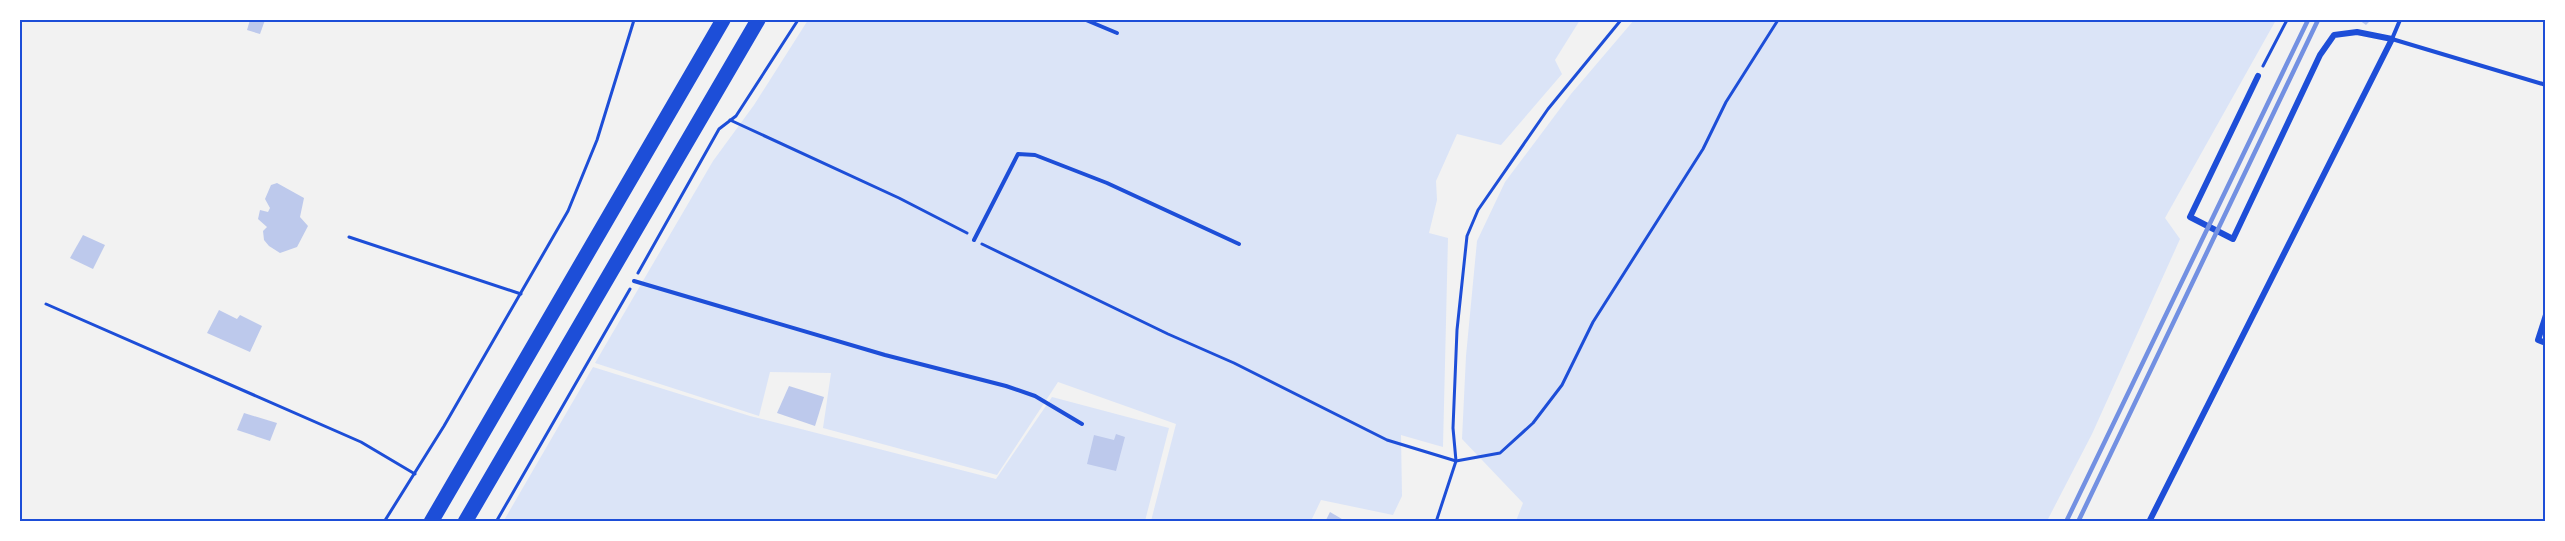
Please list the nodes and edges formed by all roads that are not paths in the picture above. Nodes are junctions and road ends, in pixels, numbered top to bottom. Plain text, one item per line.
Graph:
1 (723, 20) edge
2 (758, 20) edge
3 (1086, 20) edge
4 (2400, 20) edge
5 (1117, 33) dead end
6 (2392, 39) junction
7 (2258, 76) road end
8 (2546, 85) edge
9 (974, 240) road end
10 (1239, 244) dead end
11 (634, 281) road end
12 (2546, 315) edge
13 (2546, 343) edge
14 (1082, 424) dead end
15 (430, 522) edge
16 (465, 522) edge
17 (2149, 522) edge

1 - 15 highway
2 - 16 highway
3 - 5 lane
4 - 6 lane
6 - 7 street
6 - 8 lane
6 - 17 street
9 - 10 lane
11 - 14 lane
12 - 13 street

